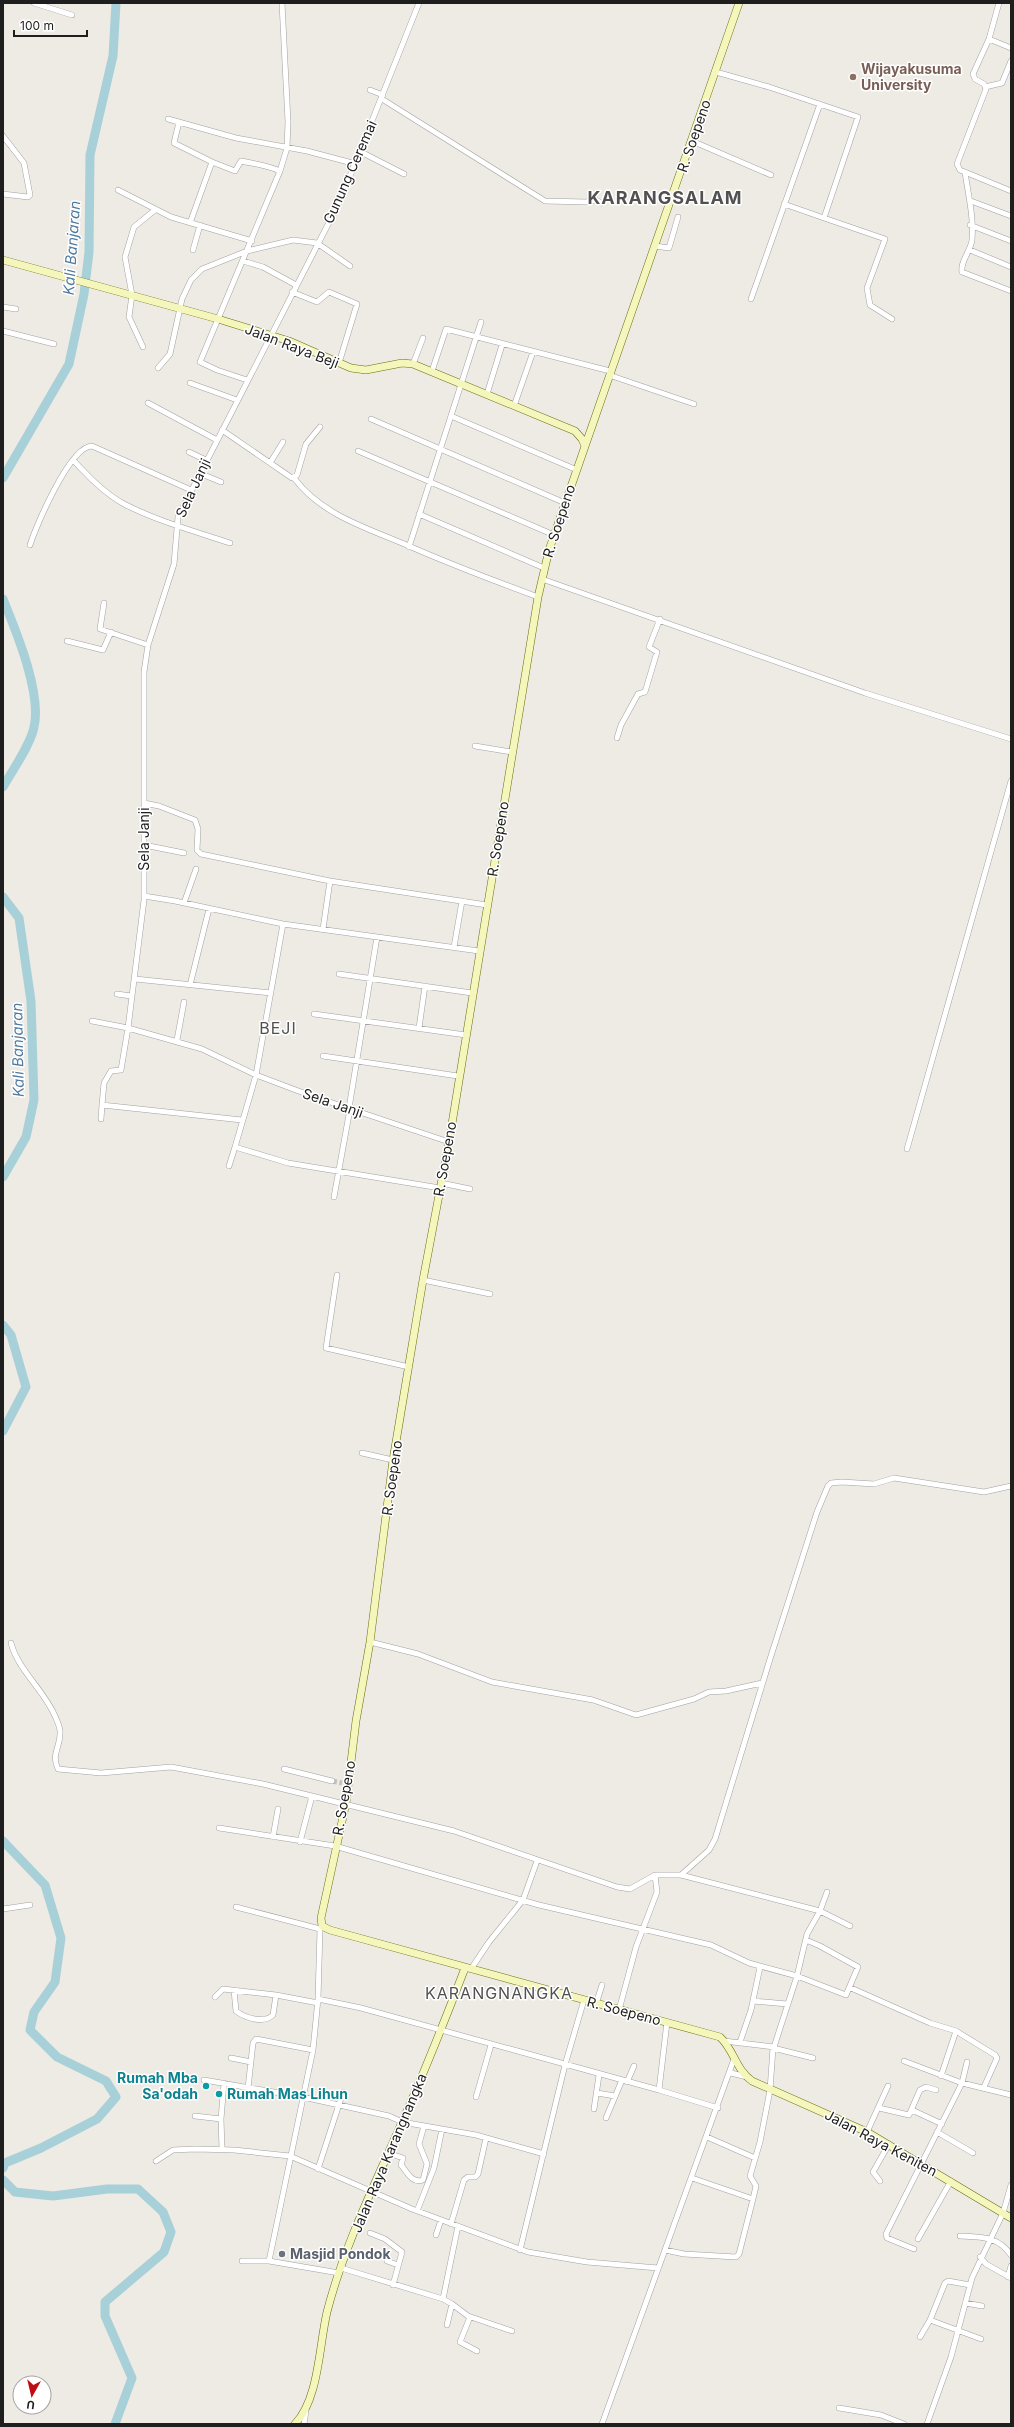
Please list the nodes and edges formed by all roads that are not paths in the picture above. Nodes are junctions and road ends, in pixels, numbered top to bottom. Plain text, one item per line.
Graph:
1 (34, 3) edge
2 (282, 3) edge
3 (419, 3) edge
4 (739, 3) edge
5 (1000, 3) edge
6 (72, 15) dead end
7 (989, 39) junction
8 (1011, 48) edge
9 (1011, 61) edge
10 (716, 72) junction
11 (986, 87) junction
12 (370, 90) dead end
13 (382, 97) junction
14 (820, 104) junction
15 (168, 119) dead end
16 (179, 122) junction
17 (3, 136) edge
18 (692, 141) junction
19 (287, 148) junction
20 (361, 152) junction
21 (212, 162) junction
22 (356, 164) junction
23 (280, 171) junction
24 (965, 172) junction
25 (404, 174) dead end
26 (771, 175) dead end
27 (118, 190) dead end
28 (1011, 191) edge
29 (3, 194) edge
30 (971, 201) junction
31 (602, 202) dead end
32 (784, 204) junction
33 (155, 210) junction
34 (1011, 216) edge
35 (678, 218) dead end
36 (824, 218) junction
37 (190, 223) junction
38 (970, 224) junction
39 (200, 225) junction
40 (252, 241) junction
41 (1011, 241) edge
42 (317, 243) junction
43 (655, 246) junction
44 (193, 250) dead end
45 (970, 250) junction
46 (245, 255) junction
47 (3, 260) edge
48 (350, 266) dead end
49 (1011, 267) edge
50 (296, 285) junction
51 (1011, 291) edge
52 (292, 292) junction
53 (132, 295) junction
54 (751, 299) dead end
55 (3, 307) edge
56 (179, 307) junction
57 (16, 309) dead end
58 (218, 319) junction
59 (892, 319) dead end
60 (481, 322) dead end
61 (3, 331) edge
62 (269, 335) junction
63 (423, 338) dead end
64 (475, 338) junction
65 (54, 344) dead end
66 (502, 345) junction
67 (143, 347) dead end
68 (533, 352) junction
69 (339, 364) junction
70 (413, 364) junction
71 (158, 368) dead end
72 (432, 371) junction
73 (610, 373) junction
74 (247, 380) junction
75 (461, 383) junction
76 (190, 384) dead end
77 (487, 394) junction
78 (237, 400) junction
79 (148, 404) dead end
80 (694, 404) dead end
81 (514, 406) junction
82 (451, 416) junction
83 (371, 419) dead end
84 (593, 423) junction
85 (320, 427) dead end
86 (222, 430) junction
87 (575, 431) junction
88 (217, 440) junction
89 (283, 442) dead end
90 (585, 447) junction
91 (440, 450) junction
92 (358, 451) dead end
93 (189, 452) dead end
94 (72, 460) junction
95 (206, 460) junction
96 (270, 463) junction
97 (577, 470) junction
98 (199, 473) junction
99 (294, 478) junction
100 (221, 482) dead end
101 (430, 482) junction
102 (191, 490) junction
103 (565, 503) junction
104 (419, 514) junction
105 (176, 525) junction
106 (554, 536) junction
107 (230, 543) dead end
108 (30, 545) dead end
109 (409, 546) junction
110 (544, 568) junction
111 (542, 579) junction
112 (538, 598) junction
113 (104, 602) dead end
114 (660, 619) junction
115 (112, 632) junction
116 (67, 641) dead end
117 (148, 645) junction
118 (617, 738) dead end
119 (1011, 739) edge
120 (475, 746) dead end
121 (512, 752) junction
122 (1011, 781) edge
123 (144, 803) junction
124 (144, 845) junction
125 (184, 853) dead end
126 (196, 869) dead end
127 (330, 881) junction
128 (144, 896) junction
129 (462, 901) junction
130 (184, 903) junction
131 (487, 905) junction
132 (209, 909) junction
133 (282, 924) junction
134 (323, 929) junction
135 (377, 937) junction
136 (454, 947) junction
137 (479, 951) junction
138 (339, 974) dead end
139 (135, 979) junction
140 (370, 979) junction
141 (190, 985) junction
142 (425, 986) junction
143 (270, 993) junction
144 (472, 993) junction
145 (117, 994) dead end
146 (132, 996) junction
147 (184, 1002) dead end
148 (314, 1014) dead end
149 (364, 1020) junction
150 (92, 1021) dead end
151 (128, 1028) junction
152 (419, 1028) junction
153 (466, 1034) junction
154 (177, 1040) junction
155 (323, 1056) dead end
156 (356, 1061) junction
157 (256, 1075) junction
158 (458, 1076) junction
159 (102, 1105) junction
160 (349, 1108) junction
161 (101, 1119) dead end
162 (242, 1120) junction
163 (449, 1142) junction
164 (235, 1147) junction
165 (907, 1150) dead end
166 (230, 1166) dead end
167 (339, 1170) junction
168 (441, 1185) junction
169 (470, 1189) dead end
170 (334, 1197) dead end
171 (336, 1275) dead end
172 (423, 1280) junction
173 (490, 1294) dead end
174 (409, 1367) junction
175 (362, 1453) dead end
176 (393, 1460) junction
177 (1011, 1486) edge
178 (370, 1642) junction
179 (11, 1643) dead end
180 (762, 1683) junction
181 (284, 1770) dead end
182 (332, 1781) tunnel mouth
183 (312, 1796) junction
184 (346, 1803) junction
185 (278, 1810) dead end
186 (219, 1828) dead end
187 (273, 1837) junction
188 (300, 1842) junction
189 (336, 1846) junction
190 (537, 1861) junction
191 (655, 1875) junction
192 (681, 1875) junction
193 (827, 1892) dead end
194 (522, 1900) junction
195 (30, 1905) dead end
196 (236, 1907) dead end
197 (3, 1909) edge
198 (820, 1911) junction
199 (850, 1926) dead end
200 (321, 1928) junction
201 (642, 1929) junction
202 (806, 1940) junction
203 (760, 1967) junction
204 (468, 1969) junction
205 (797, 1976) junction
206 (602, 1985) dead end
207 (851, 1988) junction
208 (234, 1990) junction
209 (276, 1995) junction
210 (215, 1997) dead end
211 (584, 2000) junction
212 (318, 2001) junction
213 (753, 2001) junction
214 (596, 2004) junction
215 (786, 2004) junction
216 (619, 2010) junction
217 (667, 2022) junction
218 (441, 2031) junction
219 (956, 2031) junction
220 (724, 2041) junction
221 (740, 2042) junction
222 (491, 2045) junction
223 (772, 2048) junction
224 (313, 2050) junction
225 (231, 2058) dead end
226 (813, 2058) dead end
227 (734, 2059) junction
228 (904, 2061) dead end
229 (251, 2062) junction
230 (967, 2062) dead end
231 (565, 2066) junction
232 (634, 2066) dead end
233 (731, 2073) junction
234 (599, 2075) junction
235 (941, 2076) junction
236 (747, 2077) junction
237 (204, 2080) dead end
238 (624, 2081) junction
239 (224, 2083) junction
240 (962, 2083) junction
241 (888, 2086) dead end
242 (984, 2087) junction
243 (248, 2088) junction
244 (658, 2090) junction
245 (770, 2090) junction
246 (936, 2090) dead end
247 (343, 2092) dead end
248 (597, 2093) junction
249 (1011, 2095) edge
250 (615, 2096) junction
251 (303, 2097) junction
252 (476, 2097) dead end
253 (340, 2105) junction
254 (718, 2108) junction
255 (879, 2108) junction
256 (594, 2109) dead end
257 (912, 2110) junction
258 (195, 2116) dead end
259 (606, 2118) dead end
260 (221, 2119) junction
261 (402, 2122) junction
262 (942, 2124) junction
263 (424, 2126) junction
264 (442, 2129) junction
265 (867, 2132) junction
266 (937, 2132) junction
267 (706, 2136) junction
268 (486, 2138) junction
269 (889, 2144) junction
270 (222, 2149) junction
271 (388, 2152) junction
272 (973, 2153) dead end
273 (544, 2154) junction
274 (290, 2156) junction
275 (755, 2158) junction
276 (156, 2161) dead end
277 (920, 2163) junction
278 (318, 2169) junction
279 (692, 2178) junction
280 (880, 2181) dead end
281 (951, 2181) junction
282 (1011, 2185) edge
283 (371, 2190) junction
284 (753, 2199) junction
285 (418, 2211) junction
286 (1003, 2213) junction
287 (1011, 2218) edge
288 (441, 2220) junction
289 (451, 2224) junction
290 (458, 2226) junction
291 (370, 2233) dead end
292 (436, 2235) dead end
293 (960, 2236) dead end
294 (991, 2237) junction
295 (918, 2240) dead end
296 (914, 2249) dead end
297 (520, 2250) junction
298 (665, 2250) junction
299 (1011, 2255) edge
300 (980, 2257) junction
301 (242, 2261) dead end
302 (269, 2261) junction
303 (387, 2261) dead end
304 (398, 2265) junction
305 (1011, 2266) edge
306 (658, 2268) junction
307 (340, 2271) junction
308 (1009, 2277) edge
309 (393, 2284) junction
310 (970, 2285) junction
311 (443, 2299) junction
312 (965, 2303) junction
313 (452, 2304) junction
314 (982, 2306) dead end
315 (470, 2317) junction
316 (930, 2320) junction
317 (447, 2325) dead end
318 (512, 2331) dead end
319 (958, 2331) junction
320 (920, 2337) dead end
321 (981, 2339) dead end
322 (477, 2351) dead end
323 (838, 2408) dead end
324 (306, 2411) junction
325 (296, 2424) edge
326 (304, 2424) edge
327 (602, 2424) edge
328 (904, 2424) edge
329 (927, 2424) edge

1 - 6 street
2 - 19 street
3 - 13 street, Gunung Ceremai
4 - 10 street, R. Soepeno
5 - 7 street
7 - 8 street
7 - 11 street
9 - 11 street
10 - 14 street
10 - 18 street, R. Soepeno
11 - 24 street
12 - 13 street
13 - 20 street, Gunung Ceremai
13 - 31 street
14 - 32 street
14 - 36 street
15 - 16 street
16 - 19 street
16 - 21 street
17 - 29 street
18 - 26 street
18 - 43 street, R. Soepeno
19 - 22 street
19 - 23 street
20 - 22 street, Gunung Ceremai
20 - 25 street
21 - 23 street
21 - 37 street
22 - 42 street, Gunung Ceremai
23 - 40 street
24 - 28 street
24 - 30 street
27 - 33 street
30 - 34 street
30 - 38 street
32 - 36 street
32 - 54 street
33 - 37 street
33 - 53 street
35 - 43 street
36 - 59 street
37 - 39 street
38 - 41 street
38 - 45 street
39 - 40 street
39 - 44 street
40 - 46 street
42 - 46 street
42 - 48 street
42 - 50 street, Gunung Ceremai
43 - 73 street, R. Soepeno
45 - 49 street
45 - 51 street
46 - 50 street
46 - 56 street
46 - 58 street
47 - 53 street, Jalan Raya Beji
50 - 52 street, Gunung Ceremai
52 - 62 street, Gunung Ceremai
52 - 69 street
53 - 56 street, Jalan Raya Beji
53 - 67 street
55 - 57 street
56 - 58 street, Jalan Raya Beji
56 - 71 street
58 - 62 street, Jalan Raya Beji
58 - 74 street
60 - 64 street
61 - 65 street
62 - 69 street, Jalan Raya Beji
62 - 74 street, Sela Janji
63 - 70 street
64 - 66 street
64 - 72 street
64 - 75 street
66 - 68 street
66 - 77 street
68 - 73 street
68 - 81 street
69 - 70 street, Jalan Raya Beji
70 - 72 street, Jalan Raya Beji
72 - 75 street, Jalan Raya Beji
73 - 80 street
73 - 84 street, R. Soepeno
74 - 78 street, Sela Janji
75 - 77 street, Jalan Raya Beji
75 - 82 street
76 - 78 street
77 - 81 street, Jalan Raya Beji
78 - 86 street, Sela Janji
79 - 88 street
81 - 87 street, Jalan Raya Beji
82 - 91 street
82 - 97 street
83 - 91 street
84 - 87 street
84 - 90 street, R. Soepeno
85 - 99 street
86 - 88 street, Sela Janji
86 - 96 street
87 - 90 street
88 - 95 street, Sela Janji
89 - 96 street
90 - 97 street, R. Soepeno
91 - 101 street
91 - 103 street
92 - 101 street
93 - 95 street
94 - 102 street
94 - 105 street
94 - 108 street
95 - 98 street, Sela Janji
96 - 99 street
97 - 103 street, R. Soepeno
98 - 100 street
98 - 102 street, Sela Janji
99 - 109 street
101 - 104 street
101 - 106 street
102 - 105 street, Sela Janji
103 - 106 street, R. Soepeno
104 - 109 street
104 - 110 street
105 - 107 street
105 - 117 street, Sela Janji
106 - 110 street, R. Soepeno
109 - 112 street
110 - 111 street, R. Soepeno
111 - 112 street, R. Soepeno
111 - 114 street
112 - 121 street, R. Soepeno
113 - 115 street
114 - 118 street
114 - 119 street
115 - 116 street
115 - 117 street
117 - 123 street, Sela Janji
120 - 121 street
121 - 131 street, R. Soepeno
122 - 165 street
123 - 124 street, Sela Janji
123 - 127 street
124 - 125 street
124 - 128 street, Sela Janji
126 - 130 street
127 - 129 street
127 - 134 street
128 - 130 street
128 - 139 street, Sela Janji
129 - 131 street
129 - 136 street
130 - 132 street
131 - 137 street, R. Soepeno
132 - 133 street
132 - 141 street
133 - 134 street
133 - 143 street
134 - 135 street
135 - 136 street
135 - 140 street
136 - 137 street
137 - 144 street, R. Soepeno
138 - 140 street
139 - 141 street
139 - 146 street, Sela Janji
140 - 142 street
140 - 149 street
141 - 143 street
142 - 144 street
142 - 152 street
143 - 157 street
144 - 153 street, R. Soepeno
145 - 146 street
146 - 151 street, Sela Janji
147 - 154 street
148 - 149 street
149 - 152 street
149 - 156 street
150 - 151 street
151 - 154 street, Sela Janji
151 - 159 street
152 - 153 street
153 - 158 street, R. Soepeno
154 - 157 street, Sela Janji
155 - 156 street
156 - 158 street
156 - 160 street
157 - 160 street, Sela Janji
157 - 162 street
158 - 163 street, R. Soepeno
159 - 161 street
159 - 162 street
160 - 163 street, Sela Janji
160 - 167 street
162 - 164 street
163 - 168 street, R. Soepeno
164 - 166 street
164 - 167 street
167 - 168 street
167 - 170 street
168 - 169 street
168 - 172 street, R. Soepeno
171 - 174 street
172 - 173 street
172 - 174 street, R. Soepeno
174 - 176 street, R. Soepeno
175 - 176 street
176 - 178 street, R. Soepeno
177 - 180 street
178 - 180 street
178 - 184 street, R. Soepeno
179 - 183 street
180 - 192 street
181 - 182 street
183 - 184 street
183 - 188 street
184 - 189 street, R. Soepeno
184 - 190 street
185 - 187 street
186 - 187 street
187 - 188 street
188 - 189 street
189 - 194 street
189 - 200 street, R. Soepeno
190 - 191 street
190 - 194 street
191 - 192 street
191 - 201 street
192 - 198 street
193 - 198 street
194 - 201 street
194 - 204 street
195 - 197 street
196 - 200 street
198 - 199 street
198 - 202 street
200 - 204 street, R. Soepeno
200 - 212 street
201 - 203 street
201 - 216 street
202 - 205 street
202 - 207 street
203 - 205 street
203 - 213 street
204 - 211 street, R. Soepeno
204 - 218 street, Jalan Raya Karangnangka
205 - 207 street
205 - 215 street
206 - 214 street
207 - 219 street
208 - 209 street
208 - 209 street
208 - 210 street
209 - 212 street
211 - 214 street, R. Soepeno
211 - 231 street
212 - 218 street
212 - 224 street
213 - 215 street
213 - 221 street
214 - 216 street, R. Soepeno
215 - 223 street
216 - 217 street, R. Soepeno
217 - 220 street, R. Soepeno
217 - 244 street
218 - 222 street
218 - 261 street, Jalan Raya Karangnangka
219 - 235 street
219 - 242 street
220 - 221 street
220 - 227 street
221 - 223 street
222 - 231 street
222 - 252 street
223 - 226 street
223 - 245 street
224 - 229 street
224 - 251 street
225 - 229 street
227 - 233 street
227 - 236 street
228 - 235 street
229 - 243 street
230 - 240 street
231 - 234 street
231 - 273 street
232 - 238 street
233 - 236 street
233 - 254 street
234 - 238 street
234 - 248 street
235 - 240 street
236 - 245 street, Jalan Raya Keniten
237 - 239 street
238 - 244 street
238 - 250 street
239 - 243 street
239 - 260 street
240 - 242 street
240 - 262 street
241 - 255 street
242 - 249 street
243 - 251 street
244 - 254 street
245 - 265 street, Jalan Raya Keniten
245 - 275 street
246 - 257 street
247 - 253 street
248 - 250 street
248 - 256 street
250 - 259 street
251 - 253 street
251 - 274 street
253 - 261 street
253 - 278 street
254 - 267 street
255 - 257 street
255 - 265 street
257 - 262 street
258 - 260 street
260 - 270 street
261 - 263 street
261 - 271 street, Jalan Raya Karangnangka
262 - 266 street
263 - 264 street
263 - 271 street
264 - 268 street
264 - 285 street
265 - 269 street, Jalan Raya Keniten
266 - 272 street
266 - 277 street
267 - 275 street
267 - 279 street
268 - 273 street
268 - 289 street
269 - 277 street, Jalan Raya Keniten
269 - 280 street
270 - 274 street
270 - 276 street
271 - 283 street, Jalan Raya Karangnangka
273 - 297 street
274 - 278 street
274 - 302 street
275 - 284 street
277 - 281 street, Jalan Raya Keniten
277 - 296 street
278 - 283 street
279 - 284 street
279 - 298 street
281 - 286 street, Jalan Raya Keniten
281 - 295 street
282 - 286 street
283 - 285 street
283 - 307 street, Jalan Raya Karangnangka
284 - 298 street
285 - 288 street
286 - 287 street, Jalan Raya Keniten
286 - 294 street
288 - 289 street
288 - 292 street
289 - 290 street
290 - 297 street
290 - 311 street
291 - 304 street
293 - 294 street
294 - 299 street
294 - 300 street
297 - 306 street
298 - 306 street
300 - 308 street
300 - 310 street
301 - 302 street
302 - 307 street
303 - 304 street
304 - 309 street
305 - 308 street
306 - 327 street
307 - 309 street
307 - 324 street, Jalan Raya Karangnangka
309 - 311 street
310 - 312 street
310 - 316 street
311 - 313 street
312 - 314 street
312 - 319 street
313 - 315 street
313 - 317 street
315 - 318 street
315 - 322 street
316 - 319 street
316 - 320 street
319 - 321 street
319 - 329 street
323 - 328 street
324 - 325 street
324 - 326 street

